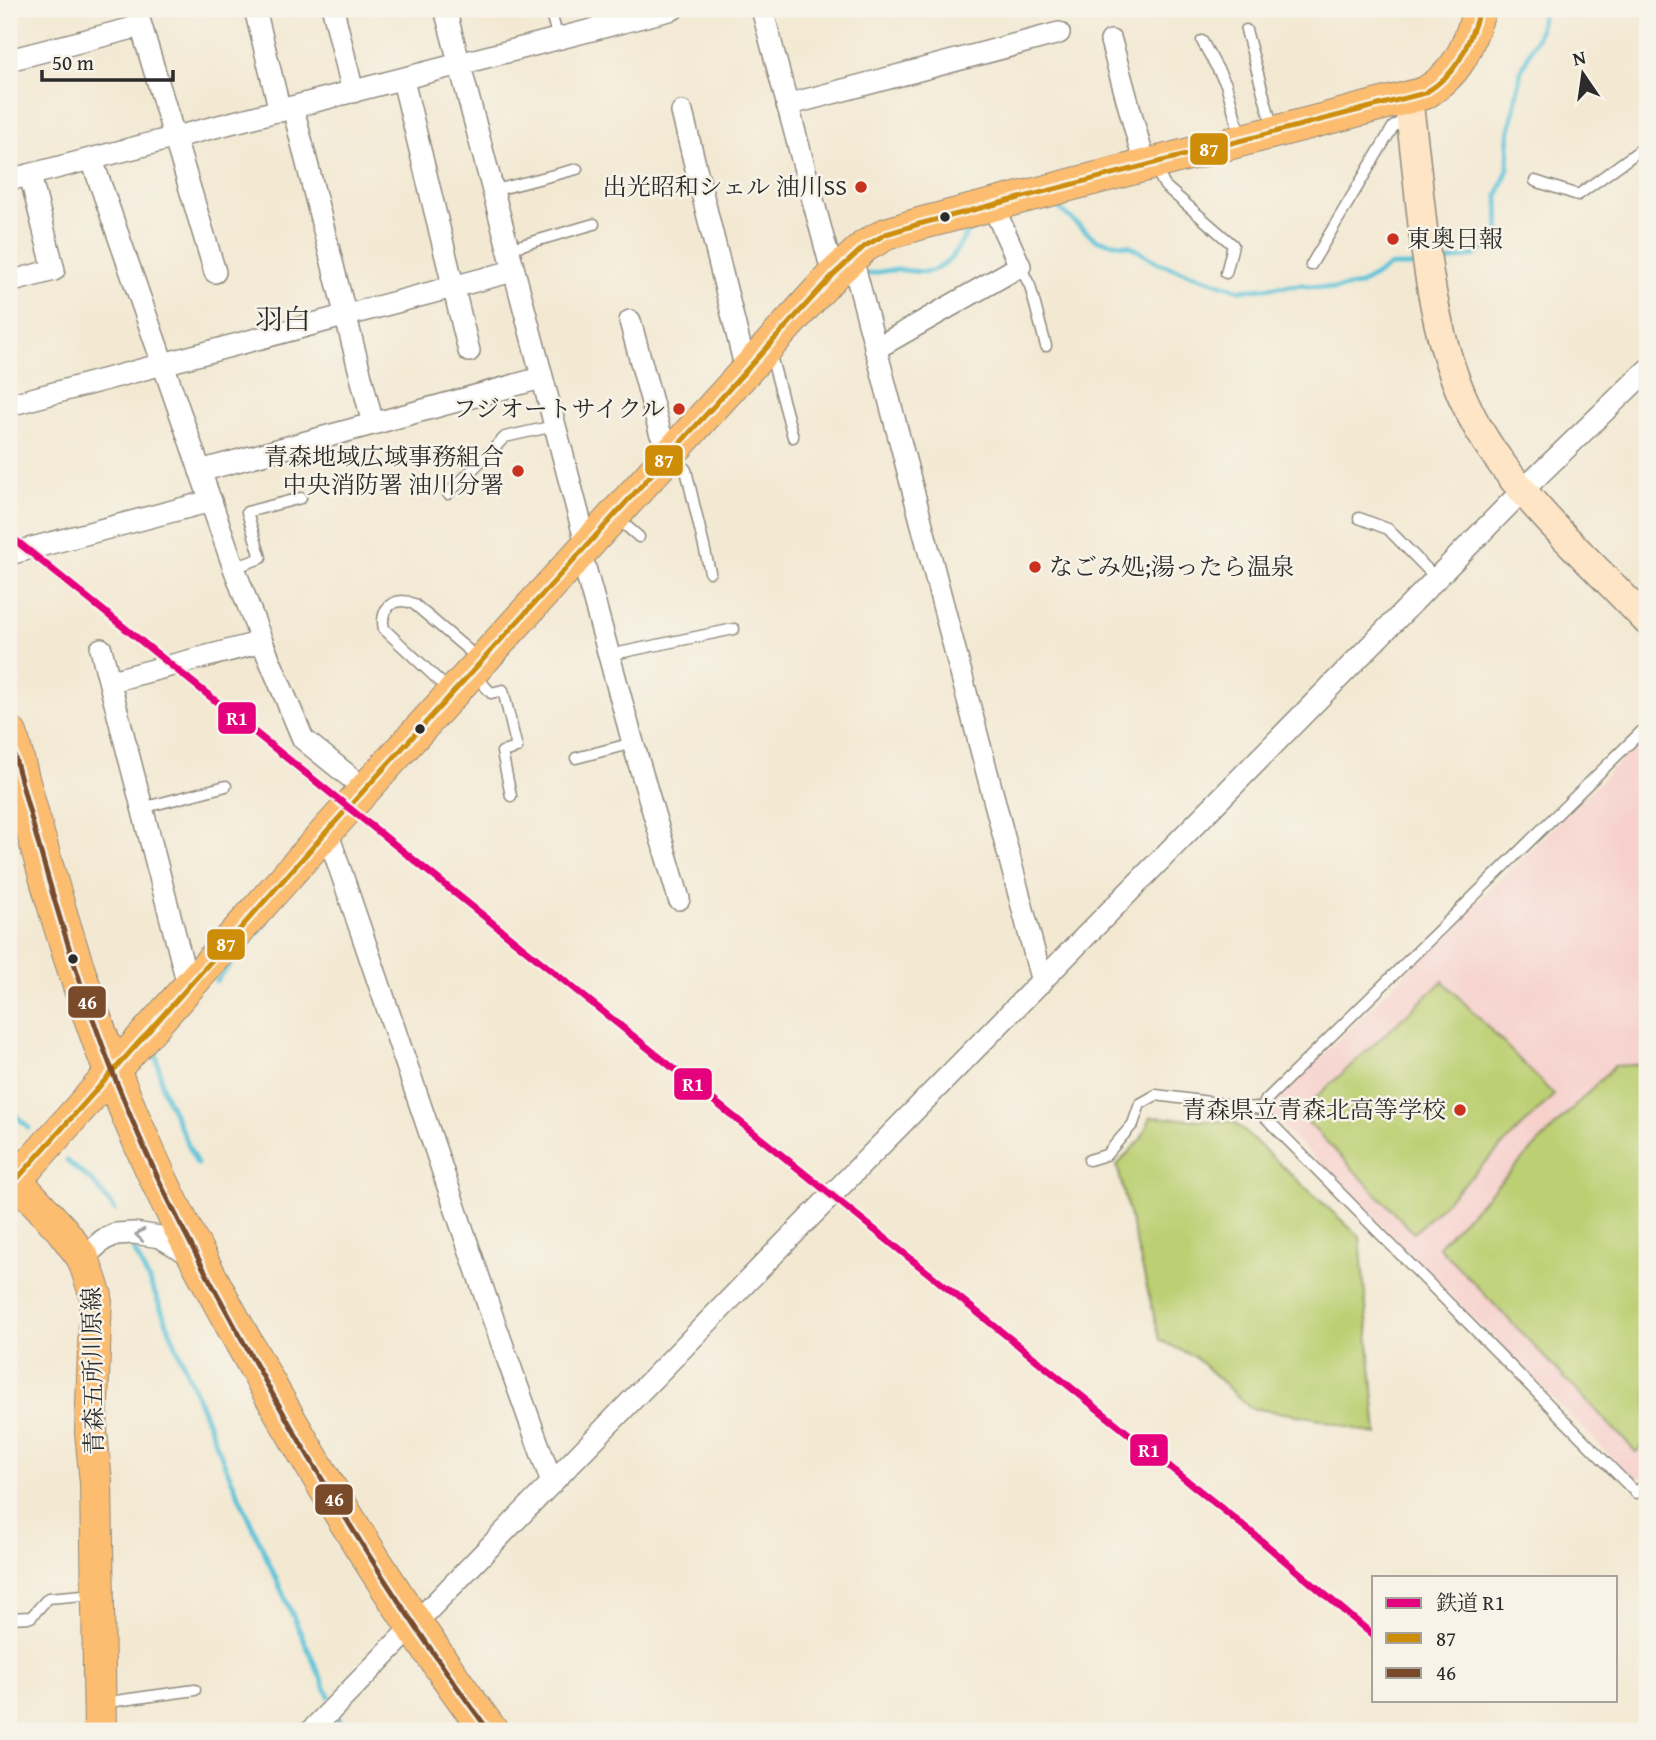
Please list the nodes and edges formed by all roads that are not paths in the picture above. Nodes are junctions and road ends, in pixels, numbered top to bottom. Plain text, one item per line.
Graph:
1 (255, 9) edge
2 (333, 9) edge
3 (445, 9) edge
4 (550, 9) edge
5 (673, 9) edge
6 (762, 9) edge
7 (1480, 9) edge
8 (139, 17) edge
9 (1246, 30) dead end
10 (1059, 33) dead end
11 (558, 39) junction
12 (1111, 41) dead end
13 (1202, 41) dead end
14 (9, 60) edge
15 (459, 65) junction
16 (403, 80) junction
17 (353, 92) junction
18 (787, 105) junction
19 (1409, 107) junction
20 (286, 110) junction
21 (681, 112) dead end
22 (1274, 132) junction
23 (173, 138) junction
24 (1242, 140) junction
25 (1647, 145) edge
26 (92, 160) junction
27 (1149, 164) junction
28 (577, 169) dead end
29 (30, 175) junction
30 (9, 180) edge
31 (1535, 181) dead end
32 (492, 191) junction
33 (992, 204) junction
34 (594, 224) dead end
35 (508, 249) junction
36 (1020, 265) junction
37 (1311, 265) dead end
38 (842, 266) junction
39 (513, 271) junction
40 (215, 272) dead end
41 (1226, 273) dead end
42 (9, 282) edge
43 (454, 286) junction
44 (345, 315) junction
45 (630, 321) dead end
46 (768, 345) junction
47 (1046, 346) dead end
48 (875, 349) junction
49 (469, 351) dead end
50 (161, 364) junction
51 (746, 369) junction
52 (1647, 370) edge
53 (541, 378) junction
54 (9, 405) edge
55 (373, 424) junction
56 (554, 426) junction
57 (793, 437) dead end
58 (672, 453) junction
59 (200, 471) junction
60 (1522, 491) junction
61 (448, 494) dead end
62 (301, 498) dead end
63 (211, 500) junction
64 (615, 516) junction
65 (1359, 518) dead end
66 (639, 537) dead end
67 (584, 550) junction
68 (9, 555) edge
69 (234, 568) junction
70 (710, 572) dead end
71 (1436, 579) junction
72 (1647, 621) edge
73 (734, 629) dead end
74 (262, 642) junction
75 (102, 649) dead end
76 (609, 655) junction
77 (469, 676) junction
78 (111, 681) junction
79 (1647, 726) edge
80 (9, 735) edge
81 (633, 743) junction
82 (576, 758) dead end
83 (226, 786) dead end
84 (365, 789) junction
85 (511, 796) dead end
86 (142, 808) junction
87 (327, 831) junction
88 (678, 899) dead end
89 (1042, 982) junction
90 (188, 985) junction
91 (113, 1071) junction
92 (1262, 1109) junction
93 (1089, 1160) dead end
94 (11, 1180) edge
95 (83, 1258) junction
96 (199, 1260) junction
97 (1647, 1482) edge
98 (552, 1483) junction
99 (96, 1594) junction
100 (9, 1618) edge
101 (414, 1626) junction
102 (195, 1690) dead end
103 (99, 1717) edge
104 (311, 1731) edge
105 (489, 1731) edge

1 - 20 street
2 - 17 street
3 - 15 street
4 - 11 lane
5 - 11 street
6 - 18 street
7 - 19 main road, 青森五所川原線
8 - 14 street
8 - 23 street
9 - 22 lane
10 - 18 street
11 - 15 street
12 - 27 street
13 - 24 lane
15 - 16 street
15 - 32 street
16 - 17 street
16 - 43 street
17 - 20 street
18 - 38 street
19 - 22 main road, 青森五所川原線
19 - 37 lane
19 - 60 street
20 - 23 street
20 - 44 street
21 - 51 street
22 - 24 main road, 青森五所川原線
23 - 26 street
23 - 40 street
24 - 27 main road, 青森五所川原線
25 - 31 lane
26 - 29 street
26 - 50 street
27 - 33 main road, 青森五所川原線
27 - 41 lane
28 - 32 lane
29 - 30 street
29 - 42 street
32 - 35 street
33 - 36 street
33 - 38 main road, 青森五所川原線
34 - 35 lane
35 - 39 street
36 - 47 lane
36 - 48 street
38 - 46 main road, 青森五所川原線
38 - 48 street
39 - 43 street
39 - 53 street
43 - 44 street
43 - 49 street
44 - 50 street
44 - 55 street
45 - 58 street
46 - 51 main road, 青森五所川原線
46 - 57 lane
48 - 89 street
50 - 54 street
50 - 59 street
51 - 58 main road, 青森五所川原線
52 - 60 street
53 - 55 street
53 - 56 street
55 - 59 street
56 - 61 lane
56 - 67 street
58 - 64 main road, 青森五所川原線
58 - 70 lane
59 - 63 street
60 - 71 street
60 - 72 street
62 - 69 lane
63 - 68 street
63 - 69 street
64 - 66 lane
64 - 67 main road, 青森五所川原線
65 - 71 lane
67 - 76 street
67 - 77 main road, 青森五所川原線
69 - 74 street
71 - 89 street
73 - 76 lane
74 - 78 street
74 - 84 street
75 - 78 street
76 - 81 street
77 - 77 lane
77 - 84 main road, 青森五所川原線
77 - 85 lane
78 - 86 street
79 - 92 lane
80 - 91 highway
81 - 82 lane
81 - 88 street
83 - 86 lane
84 - 87 main road, 青森五所川原線
86 - 90 street
87 - 90 main road, 青森五所川原線
87 - 98 street
89 - 98 street
90 - 91 main road, 青森五所川原線
91 - 94 main road, 青森五所川原線
91 - 96 highway
92 - 93 lane
92 - 97 lane
94 - 95 main road, 青森五所川原線
96 -> 95 street
95 - 99 main road, 青森五所川原線
96 - 101 highway
98 - 101 street
99 - 100 lane
99 - 103 main road, 青森五所川原線
101 - 104 street
101 - 105 highway
102 - 103 lane

